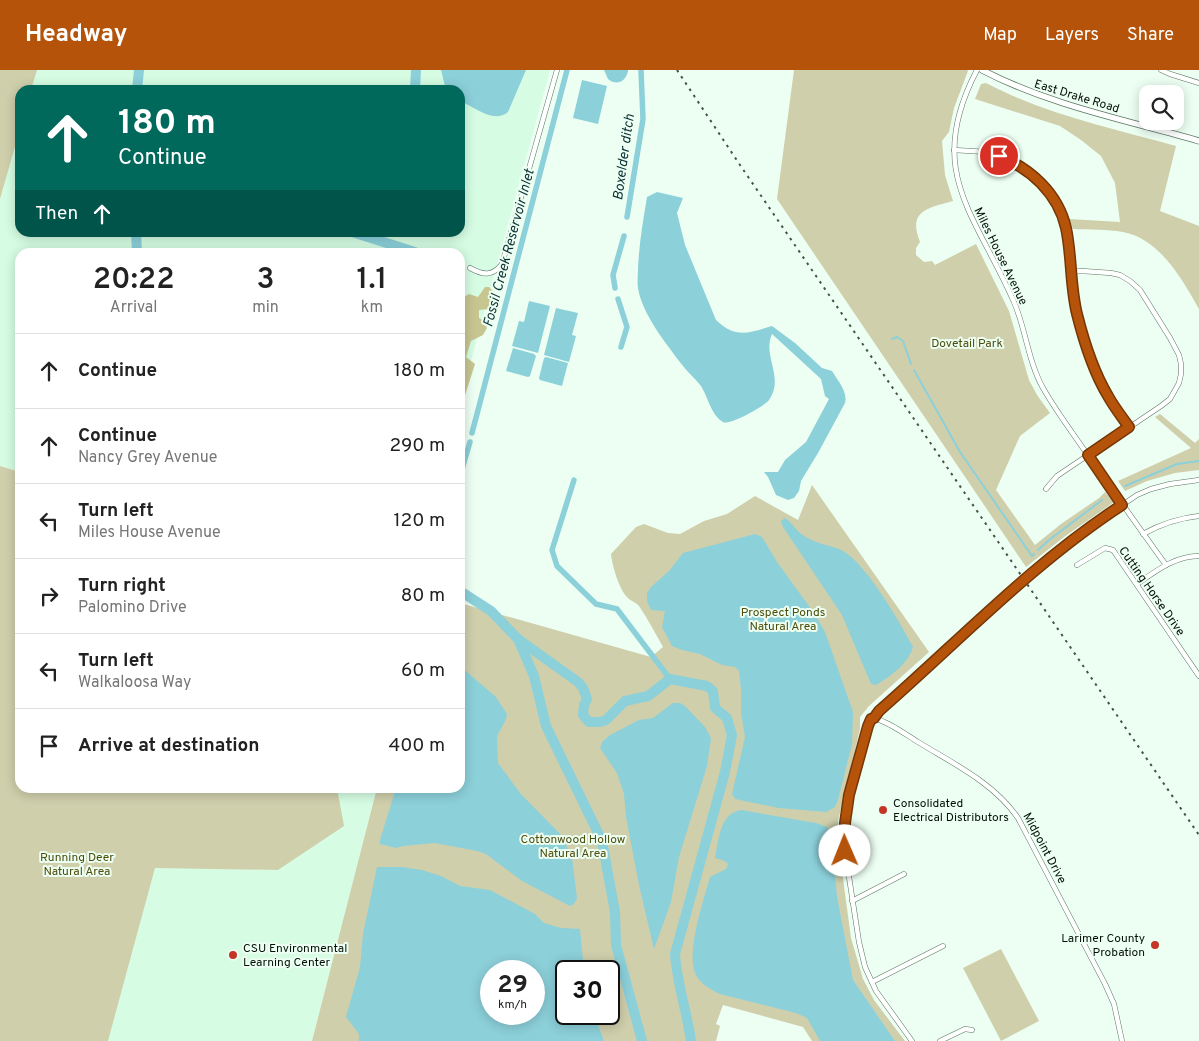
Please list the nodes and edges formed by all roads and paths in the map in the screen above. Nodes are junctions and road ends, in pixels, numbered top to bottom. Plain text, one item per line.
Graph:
1 (556, 70) edge
2 (977, 70) edge
3 (982, 70) edge
4 (1161, 70) edge
5 (1199, 83) edge
6 (1199, 141) edge
7 (954, 150) junction
8 (470, 268) dead end
9 (1070, 272) junction
10 (1129, 427) junction
11 (1088, 455) junction
12 (1199, 480) edge
13 (1046, 489) dead end
14 (1122, 505) junction
15 (1199, 516) edge
16 (1143, 534) junction
17 (1199, 556) edge
18 (1077, 565) dead end
19 (1166, 565) junction
20 (1137, 584) junction
21 (1198, 673) edge
22 (874, 718) junction
23 (904, 874) dead end
24 (852, 900) junction
25 (944, 946) dead end
26 (872, 982) junction
27 (972, 1030) dead end
28 (912, 1041) edge
29 (940, 1041) edge
30 (1122, 1041) edge

1 - 8 street
2 - 7 street, Miles House Avenue
3 - 6 main road, East Drake Road
4 - 5 street
7 - 9 street
7 - 11 street, Miles House Avenue
9 - 10 street
9 - 10 street
10 - 11 street
11 - 13 street
11 - 14 street, Miles House Avenue
12 - 14 street
14 - 16 street, Miles House Avenue
14 - 22 street
15 - 16 street
16 - 19 street, Miles House Avenue
17 - 19 street
18 - 20 street, Cutting Horse Drive
19 - 20 street
20 - 21 street, Cutting Horse Drive
22 - 24 street
22 - 30 street, Midpoint Drive
23 - 24 street
24 - 26 street
25 - 26 street
26 - 28 street
27 - 29 street

